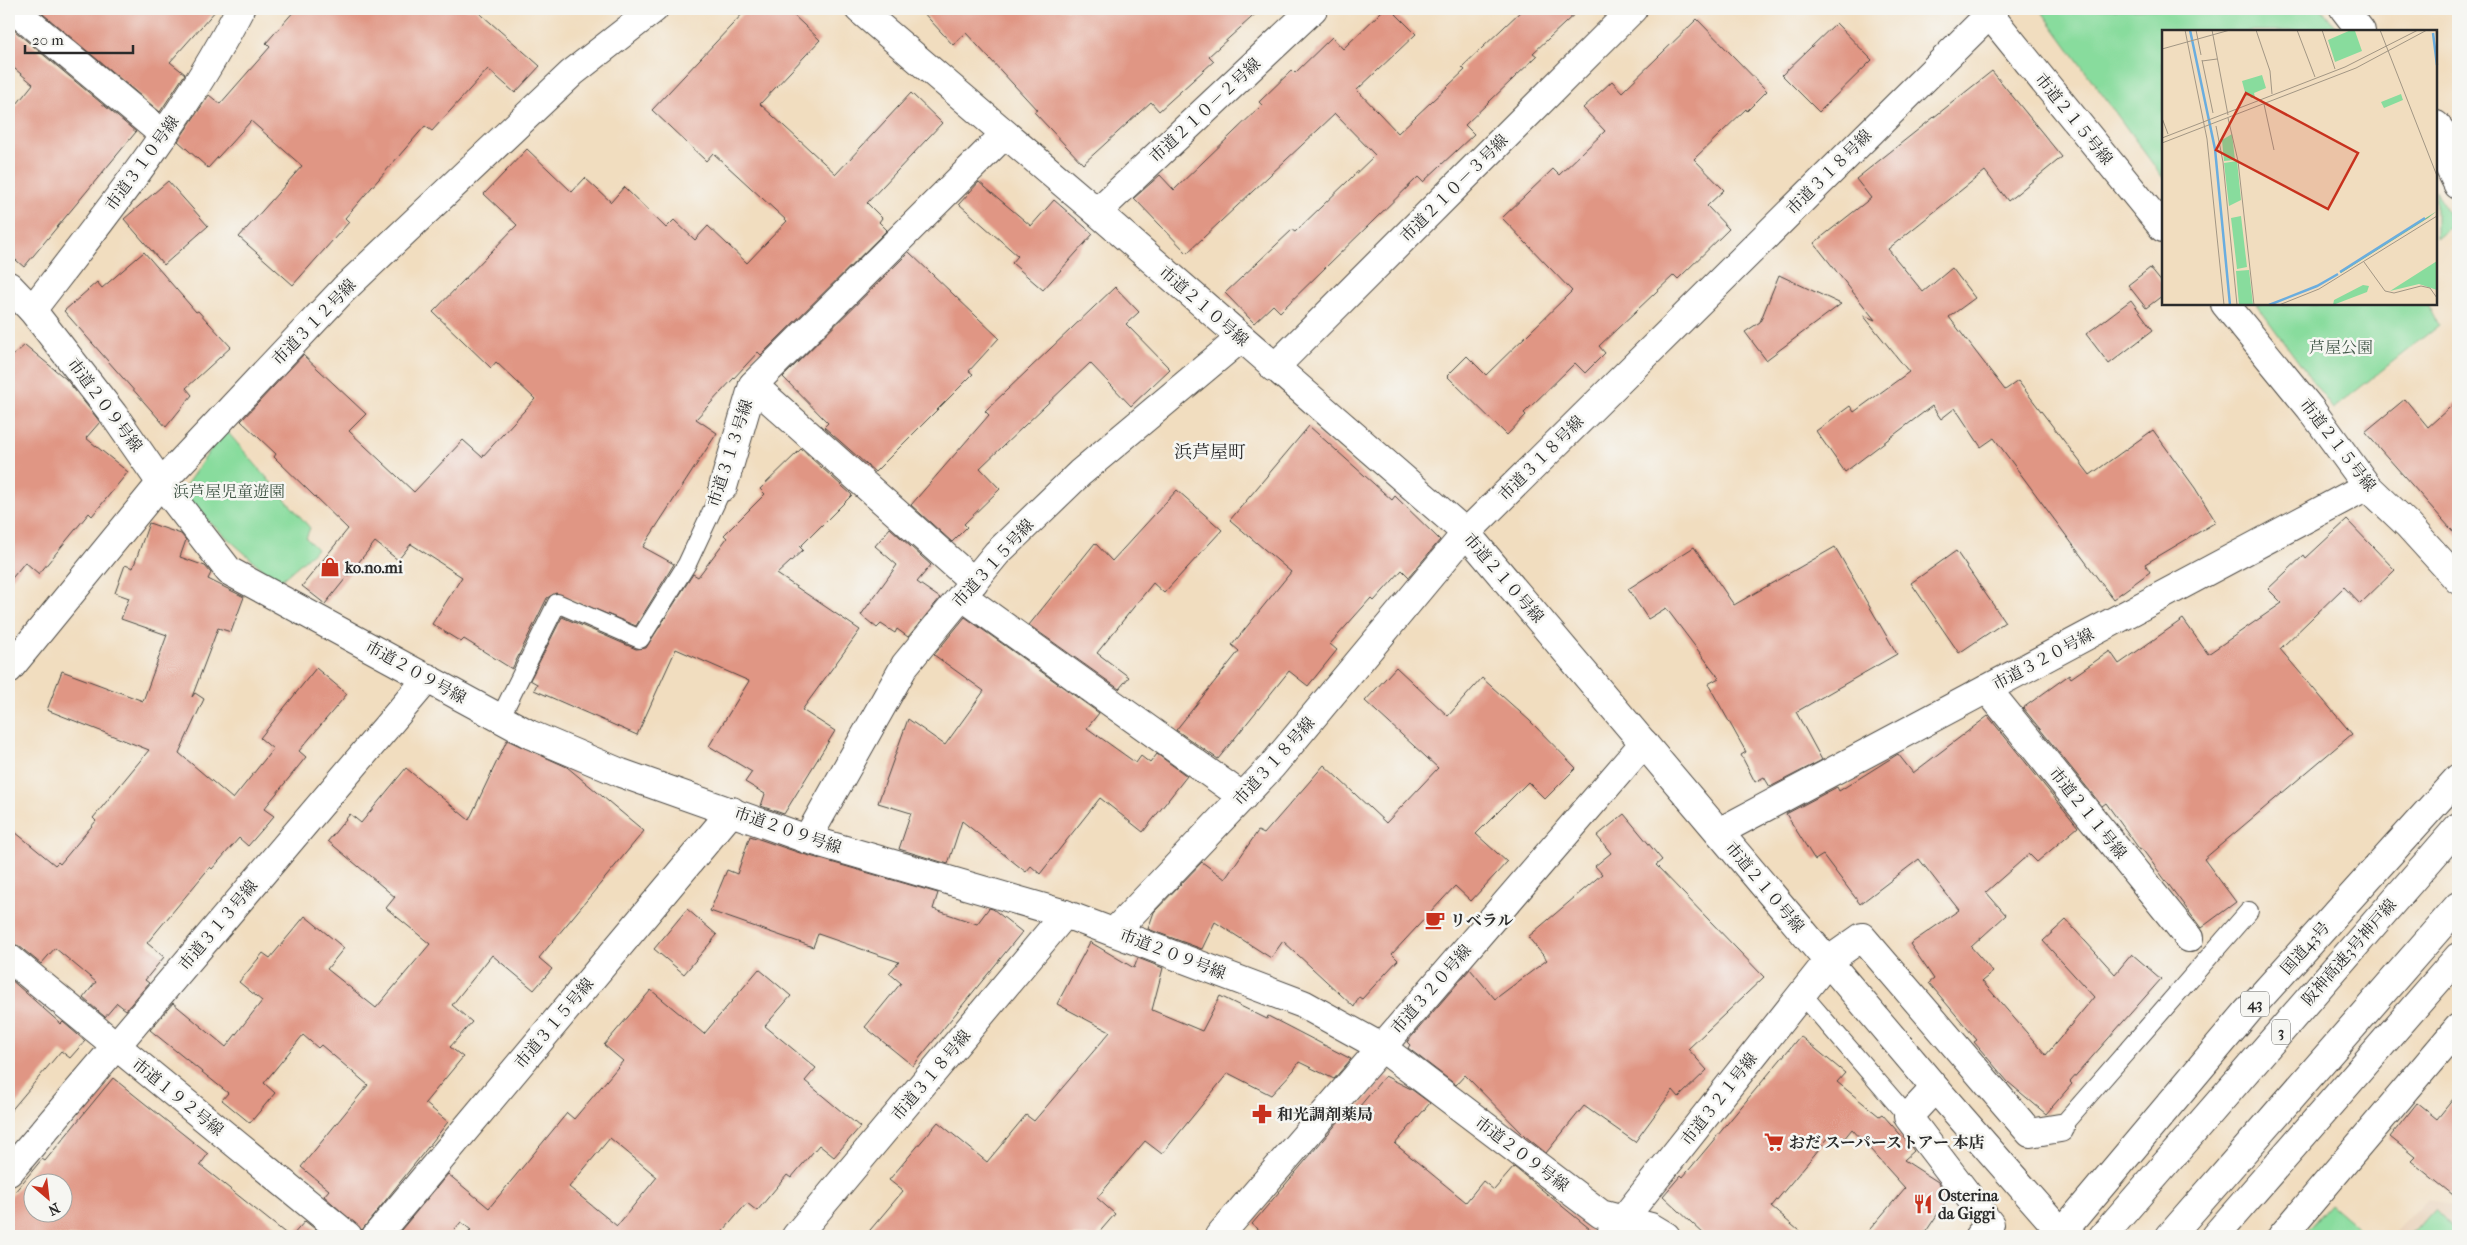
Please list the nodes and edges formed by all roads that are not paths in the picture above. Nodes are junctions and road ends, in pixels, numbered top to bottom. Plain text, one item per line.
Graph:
1 (13, 9) edge
2 (240, 9) edge
3 (654, 9) edge
4 (859, 9) edge
5 (1313, 9) edge
6 (1633, 9) edge
7 (2344, 9) edge
8 (1990, 10) edge
9 (2361, 30) edge
10 (2437, 126) edge
11 (164, 135) junction
12 (1004, 135) junction
13 (2437, 143) edge
14 (2458, 151) edge
15 (2458, 185) edge
16 (1097, 212) junction
17 (2162, 227) edge
18 (9, 286) edge
19 (2226, 305) edge
20 (32, 310) junction
21 (1241, 338) junction
22 (1274, 368) junction
23 (753, 385) junction
24 (161, 483) junction
25 (2368, 486) junction
26 (723, 487) joint
27 (1466, 533) junction
28 (2458, 580) edge
29 (968, 589) junction
30 (9, 669) edge
31 (428, 678) junction
32 (1987, 689) junction
33 (500, 718) junction
34 (1644, 743) junction
35 (2458, 778) edge
36 (1243, 796) junction
37 (732, 811) junction
38 (2458, 827) edge
39 (1719, 832) junction
40 (807, 839) junction
41 (2458, 906) edge
42 (2249, 910) dead end
43 (1065, 914) junction
44 (1114, 932) junction
45 (2189, 938) dead end
46 (2458, 957) edge
47 (9, 958) edge
48 (1828, 961) junction
49 (1802, 994) junction
50 (2458, 1028) edge
51 (115, 1046) junction
52 (1381, 1047) junction
53 (1935, 1088) junction
54 (1908, 1117) junction
55 (2060, 1128) joint
56 (9, 1172) edge
57 (1617, 1228) edge
58 (2061, 1235) edge
59 (348, 1236) edge
60 (376, 1236) edge
61 (796, 1236) edge
62 (1220, 1236) edge
63 (1666, 1236) edge
64 (1979, 1236) edge
65 (2103, 1236) edge
66 (2170, 1236) edge
67 (2215, 1236) edge
68 (2282, 1236) edge

1 - 11 main road
2 - 11 main road, 市道３１０号線
3 - 24 main road, 市道３１２号線
4 - 12 main road, 市道２１０号線
5 - 16 main road, 市道２１０－２号線
6 - 22 main road, 市道２１０－３号線
7 - 9 main road
8 - 17 main road, 市道２１５号線
8 - 27 main road, 市道３１８号線
10 - 14 main road
11 - 20 main road, 市道３１０号線
12 - 16 main road, 市道２１０号線
12 - 23 main road, 市道３１３号線
13 - 15 main road
16 - 21 main road, 市道２１０号線
18 - 20 main road, 市道２０９号線
19 - 25 main road, 市道２１５号線
20 - 24 main road, 市道２０９号線
21 - 22 main road, 市道２１０号線
21 - 29 main road, 市道３１５号線
22 - 27 main road, 市道２１０号線
23 - 26 main road, 市道３１３号線
23 - 29 main road
24 - 30 main road, 市道３１２号線
24 - 31 main road, 市道２０９号線
25 - 28 main road, 市道２１５号線
25 - 32 main road, 市道３２０号線
26 - 33 lane, 市道３１３号線
27 - 34 main road, 市道２１０号線
27 - 36 main road, 市道３１８号線
29 - 36 main road
29 - 40 main road, 市道３１５号線
31 - 33 main road, 市道２０９号線
31 - 51 main road, 市道３１３号線
32 - 39 main road, 市道３２０号線
32 - 45 main road, 市道２１１号線
33 - 37 main road, 市道２０９号線
34 - 39 main road, 市道２１０号線
34 - 52 main road, 市道３２０号線
35 - 58 main road, 国道43号 / 43
36 - 44 main road, 市道３１８号線
37 - 40 main road, 市道２０９号線
37 - 60 main road, 市道３１５号線
38 - 65 main road, 阪神高速3号神戸線 / 3
39 - 48 main road, 市道２１０号線
40 - 43 main road, 市道２０９号線
41 - 66 main road
42 - 55 lane
43 - 44 main road, 市道２０９号線
43 - 61 main road, 市道３１８号線
44 - 52 main road, 市道２０９号線
46 - 67 main road
47 - 51 main road, 市道１９２号線
48 - 49 main road, 市道３２１号線
48 - 53 main road, 市道２１０号線
48 - 55 main road, 市道３２１号線
49 - 54 lane
49 - 57 main road, 市道３２１号線
50 - 68 main road
51 - 56 main road, 市道３１３号線
51 - 59 main road, 市道１９２号線
52 - 57 main road, 市道２０９号線
52 - 62 main road, 市道３２０号線
53 - 54 main road
53 - 58 main road, 市道２１０号線
54 - 64 main road
57 - 63 main road, 市道２０９号線

